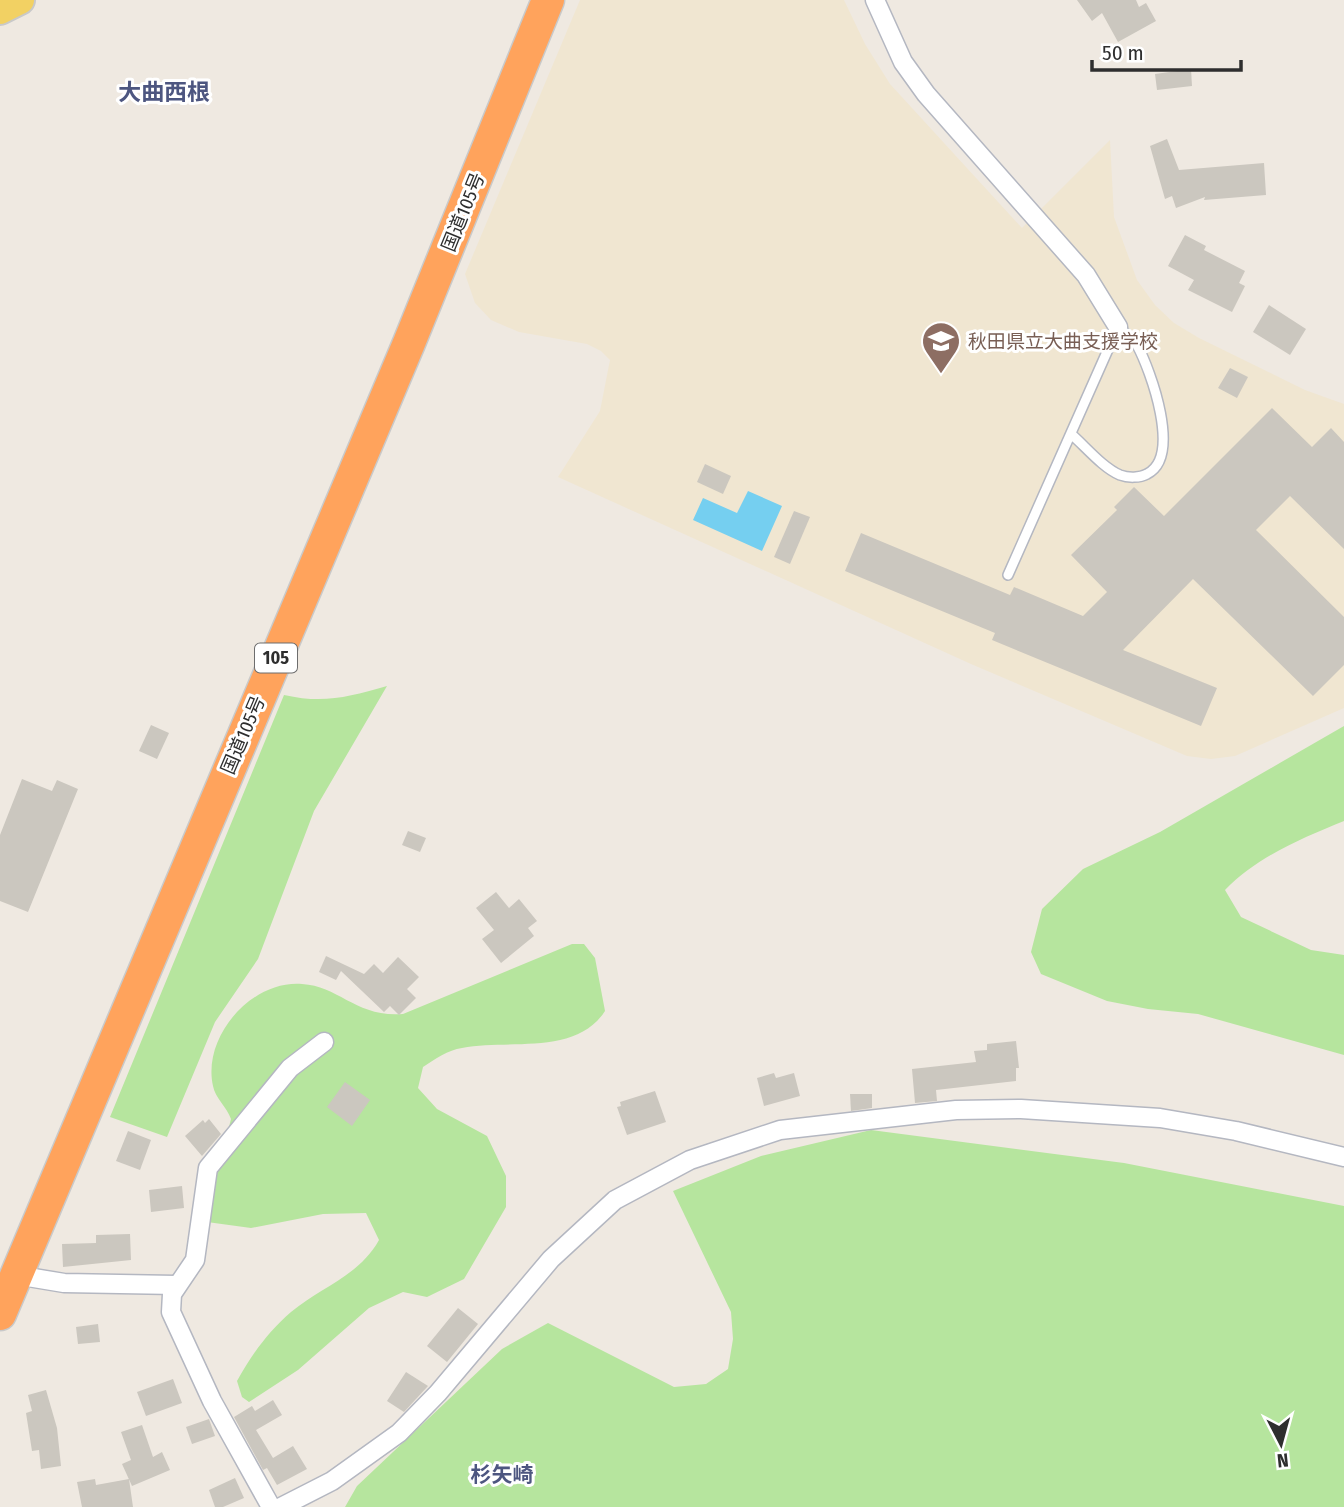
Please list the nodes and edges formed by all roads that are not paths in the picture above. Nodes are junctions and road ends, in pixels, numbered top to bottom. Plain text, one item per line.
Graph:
1 (20, 0) edge
2 (548, 0) edge
3 (875, 0) edge
4 (0, 10) edge
5 (1118, 327) junction
6 (1071, 434) junction
7 (1008, 575) dead end
8 (324, 1042) dead end
9 (1344, 1157) edge
10 (12, 1272) junction
11 (176, 1285) junction
12 (0, 1314) edge
13 (271, 1507) edge
14 (281, 1507) edge

1 - 4 main road
2 - 10 highway, 国道105号 / 105
3 - 5 street
5 - 6 lane
5 - 6 lane
6 - 7 lane
8 - 11 street
9 - 14 street
10 - 11 street
10 - 12 highway, 国道105号 / 105
11 - 13 street

